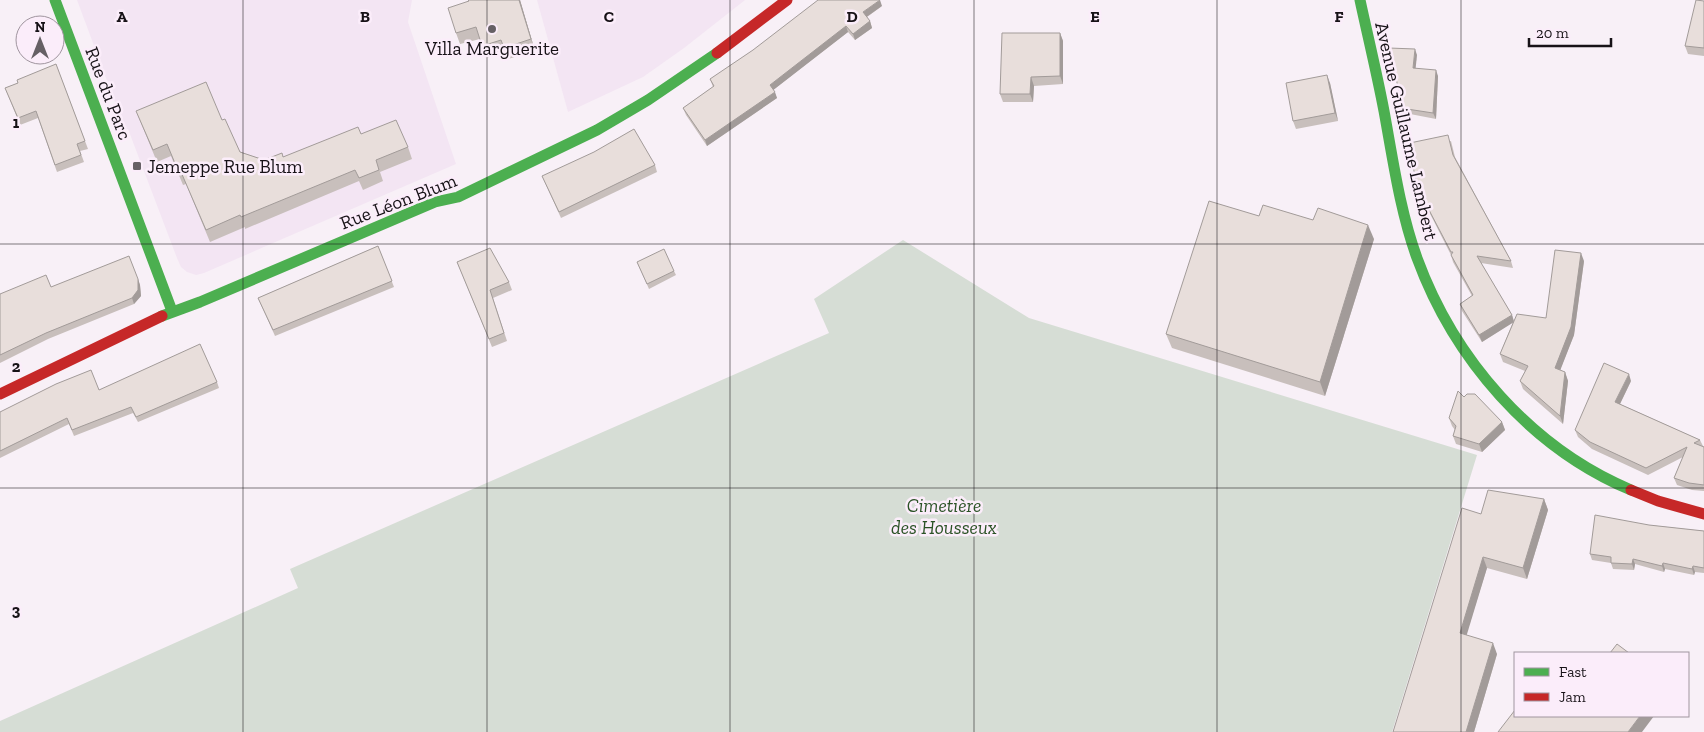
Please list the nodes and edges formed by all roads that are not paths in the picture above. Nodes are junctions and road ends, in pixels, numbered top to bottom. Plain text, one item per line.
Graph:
1 (55, 0) edge
2 (787, 0) edge
3 (1360, 0) edge
4 (172, 311) junction
5 (0, 394) edge
6 (1704, 514) edge

1 - 4 street, Rue du Parc
2 - 4 street, Rue Léon Blum
3 - 6 street, Avenue Guillaume Lambert
4 - 5 street, Rue Léon Blum

